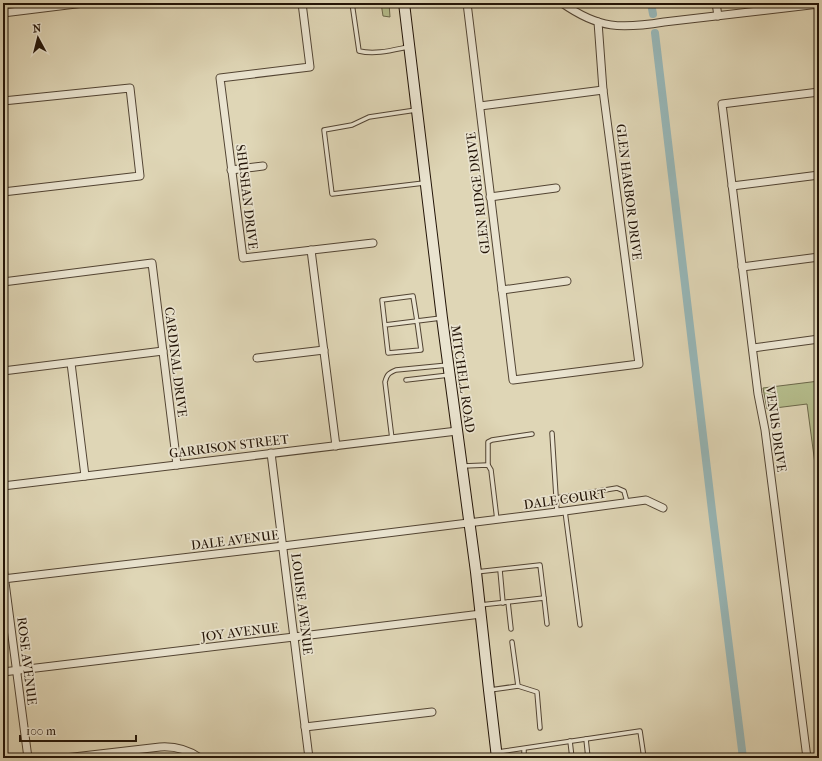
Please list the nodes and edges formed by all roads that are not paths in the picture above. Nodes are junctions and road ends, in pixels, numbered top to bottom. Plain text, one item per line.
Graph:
1 (84, 3) edge
2 (302, 3) edge
3 (352, 3) edge
4 (404, 3) edge
5 (468, 3) edge
6 (562, 3) edge
7 (716, 3) edge
8 (70, 4) edge
9 (805, 4) edge
10 (819, 4) edge
11 (55, 5) edge
12 (3, 13) edge
13 (718, 16) junction
14 (598, 22) junction
15 (409, 47) junction
16 (603, 90) junction
17 (819, 92) edge
18 (3, 101) edge
19 (480, 106) junction
20 (417, 110) junction
21 (263, 166) dead end
22 (231, 170) junction
23 (819, 175) edge
24 (426, 182) junction
25 (732, 186) junction
26 (556, 188) dead end
27 (3, 192) edge
28 (490, 197) junction
29 (373, 242) dead end
30 (311, 250) junction
31 (819, 257) edge
32 (742, 267) junction
33 (567, 281) dead end
34 (3, 282) edge
35 (502, 290) junction
36 (442, 318) junction
37 (417, 321) junction
38 (385, 325) junction
39 (819, 340) edge
40 (753, 348) junction
41 (324, 350) junction
42 (163, 351) junction
43 (257, 358) dead end
44 (71, 363) junction
45 (449, 370) junction
46 (3, 371) edge
47 (406, 380) dead end
48 (513, 380) joint
49 (458, 431) junction
50 (552, 433) dead end
51 (532, 434) dead end
52 (392, 439) junction
53 (336, 446) junction
54 (271, 453) junction
55 (177, 465) junction
56 (488, 465) junction
57 (462, 466) junction
58 (85, 476) junction
59 (3, 486) edge
60 (556, 498) junction
61 (627, 502) junction
62 (663, 508) dead end
63 (565, 511) junction
64 (557, 512) junction
65 (497, 520) junction
66 (469, 523) junction
67 (283, 546) junction
68 (3, 568) edge
69 (500, 570) junction
70 (476, 572) junction
71 (4, 579) edge
72 (544, 598) junction
73 (506, 602) junction
74 (480, 610) junction
75 (547, 624) dead end
76 (580, 625) dead end
77 (511, 630) dead end
78 (294, 638) junction
79 (512, 642) dead end
80 (16, 670) junction
81 (3, 672) edge
82 (518, 686) junction
83 (489, 690) junction
84 (432, 712) dead end
85 (305, 727) junction
86 (540, 728) dead end
87 (586, 739) junction
88 (570, 741) junction
89 (524, 748) junction
90 (497, 755) edge
91 (644, 757) edge
92 (28, 758) edge
93 (65, 758) edge
94 (200, 758) edge
95 (309, 758) edge
96 (524, 758) edge
97 (572, 758) edge
98 (588, 758) edge
99 (629, 758) edge
100 (807, 758) edge

1 - 8 street
2 - 22 street, SHUSHAN DRIVE
3 - 15 lane
4 - 15 main road, MITCHELL ROAD
5 - 19 street, GLEN RIDGE DRIVE
6 - 14 street
7 - 13 street
8 - 11 street
9 - 10 street
9 - 13 street
11 - 12 street
13 - 14 street
14 - 16 street, GLEN HARBOR DRIVE
15 - 20 main road, MITCHELL ROAD
16 - 19 street
16 - 48 street, GLEN HARBOR DRIVE
17 - 25 street, VENUS DRIVE
18 - 27 street
19 - 28 street, GLEN RIDGE DRIVE
20 - 24 main road, MITCHELL ROAD
20 - 24 lane
21 - 22 street
22 - 30 street, SHUSHAN DRIVE
23 - 25 street
24 - 36 main road, MITCHELL ROAD
25 - 32 street, VENUS DRIVE
26 - 28 street
28 - 35 street, GLEN RIDGE DRIVE
29 - 30 street
30 - 41 street
31 - 32 street
32 - 40 street, VENUS DRIVE
33 - 35 street
34 - 42 street, CARDINAL DRIVE
35 - 48 street, GLEN RIDGE DRIVE
36 - 37 lane
36 - 45 main road, MITCHELL ROAD
37 - 38 lane
37 - 38 lane
37 - 38 lane
39 - 40 street
40 - 100 street, VENUS DRIVE
41 - 43 street
41 - 53 street
42 - 44 street
42 - 55 street, CARDINAL DRIVE
44 - 46 street
44 - 58 street
45 - 47 lane
45 - 49 main road, MITCHELL ROAD
45 - 52 lane
49 - 52 street, GARRISON STREET
49 - 57 main road, MITCHELL ROAD
50 - 60 lane
51 - 56 lane
52 - 53 street, GARRISON STREET
53 - 54 street, GARRISON STREET
54 - 55 street, GARRISON STREET
54 - 67 street, LOUISE AVENUE
55 - 58 street, GARRISON STREET
56 - 57 lane
56 - 65 lane
57 - 66 main road, MITCHELL ROAD
58 - 59 street, GARRISON STREET
60 - 61 lane
60 - 64 lane
61 - 62 street, DALE COURT
61 - 63 street, DALE COURT
63 - 64 street, DALE COURT
63 - 76 lane
64 - 65 street, DALE COURT
65 - 66 street, DALE COURT
66 - 67 street, DALE AVENUE
66 - 70 main road, MITCHELL ROAD
67 - 71 street, DALE AVENUE
67 - 78 street, LOUISE AVENUE
68 - 71 street, ROSE AVENUE
69 - 70 lane
69 - 72 lane
69 - 73 lane
70 - 74 main road, MITCHELL ROAD
71 - 80 street, ROSE AVENUE
72 - 73 lane
72 - 75 lane
73 - 74 lane
73 - 77 lane
74 - 78 street, JOY AVENUE
74 - 83 main road, MITCHELL ROAD
78 - 80 street, JOY AVENUE
78 - 85 street, LOUISE AVENUE
79 - 82 lane
80 - 81 street, JOY AVENUE
80 - 92 street, ROSE AVENUE
82 - 83 lane
82 - 86 lane
83 - 90 main road, MITCHELL ROAD
84 - 85 street
85 - 95 street, LOUISE AVENUE
87 - 88 lane
87 - 91 lane
87 - 98 lane
88 - 89 lane
88 - 97 lane
89 - 90 lane
89 - 96 lane
91 - 99 lane
93 - 94 street

